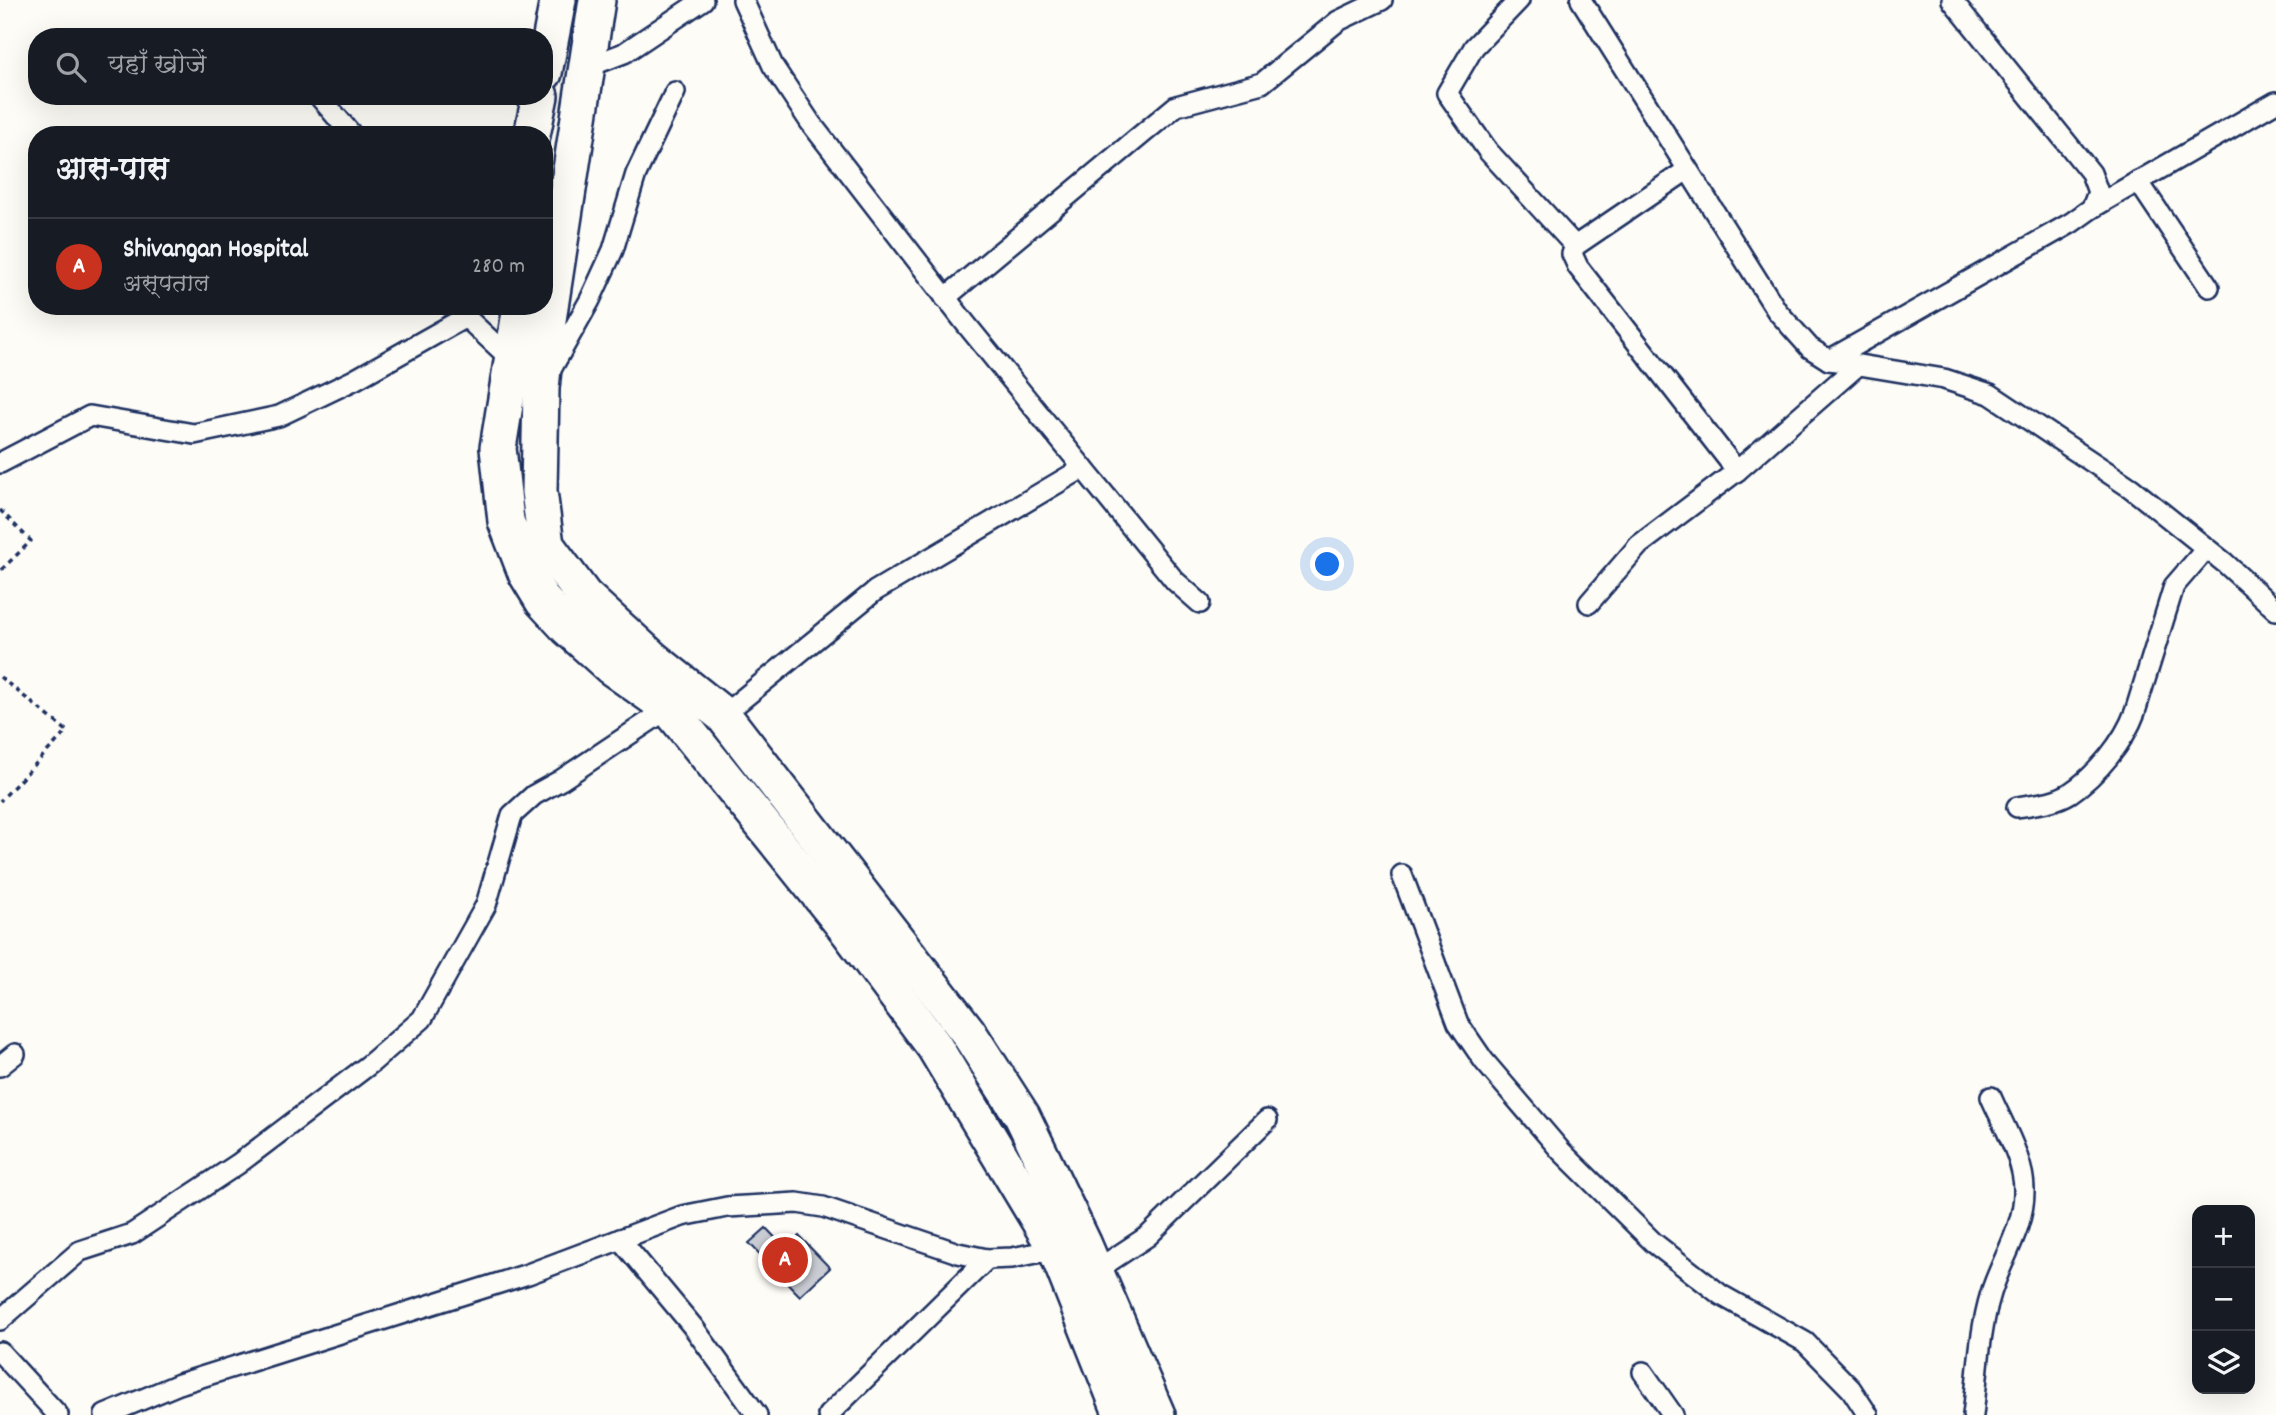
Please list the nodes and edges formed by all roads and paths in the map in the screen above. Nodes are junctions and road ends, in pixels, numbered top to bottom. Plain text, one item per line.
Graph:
1 (558, 0) edge
2 (597, 0) edge
3 (703, 0) edge
4 (743, 0) edge
5 (1382, 0) edge
6 (1519, 0) edge
7 (1581, 0) edge
8 (1952, 0) edge
9 (553, 28) edge
10 (585, 68) junction
11 (675, 92) dead end
12 (2276, 102) edge
13 (327, 105) edge
14 (538, 105) edge
15 (344, 126) edge
16 (535, 126) edge
17 (1687, 170) junction
18 (2138, 181) junction
19 (2092, 208) junction
20 (1575, 246) junction
21 (2209, 287) dead end
22 (945, 298) junction
23 (553, 301) edge
24 (467, 315) edge
25 (469, 315) edge
26 (519, 315) edge
27 (551, 315) edge
28 (1829, 360) junction
29 (514, 362) junction
30 (1857, 366) junction
31 (541, 388) junction
32 (0, 463) edge
33 (1083, 468) junction
34 (1737, 471) junction
35 (0, 510) edge
36 (2206, 549) junction
37 (0, 571) edge
38 (1200, 603) dead end
39 (1589, 603) dead end
40 (2276, 610) edge
41 (0, 677) edge
42 (669, 708) junction
43 (723, 715) junction
44 (0, 801) edge
45 (2017, 807) dead end
46 (1402, 875) dead end
47 (1991, 1097) dead end
48 (1267, 1119) dead end
49 (620, 1239) junction
50 (1078, 1254) junction
51 (988, 1259) junction
52 (0, 1320) edge
53 (0, 1352) edge
54 (1643, 1373) dead end
55 (58, 1415) edge
56 (105, 1415) edge
57 (757, 1415) edge
58 (828, 1415) edge
59 (1122, 1415) edge
60 (1157, 1415) edge
61 (1673, 1415) edge
62 (1868, 1415) edge
63 (1973, 1415) edge

1 - 9 highway
2 - 10 highway
3 - 10 street
4 - 22 street
5 - 22 street
6 - 20 street
7 - 17 street
8 - 19 street
10 - 23 highway
11 - 31 street
12 - 18 street
13 - 15 street
14 - 16 highway
17 - 20 street
17 - 28 street
18 - 19 street
18 - 21 street
19 - 28 street
20 - 34 street
22 - 33 street
24 - 32 street
25 - 29 street
26 - 29 highway
27 - 31 highway
28 - 30 street
29 - 42 highway
30 - 34 street
30 - 36 street
31 - 43 highway
33 - 38 street
33 - 43 street
34 - 39 street
35 - 37 path
36 - 40 street
36 - 45 street
41 - 44 path
42 - 50 highway
42 - 52 street
43 - 50 highway
46 - 62 street
47 - 63 street
48 - 50 street
49 - 51 street
49 - 56 street
49 - 57 street
50 - 51 street
50 - 59 highway
50 - 60 highway
51 - 58 street
53 - 55 street
54 - 61 street

